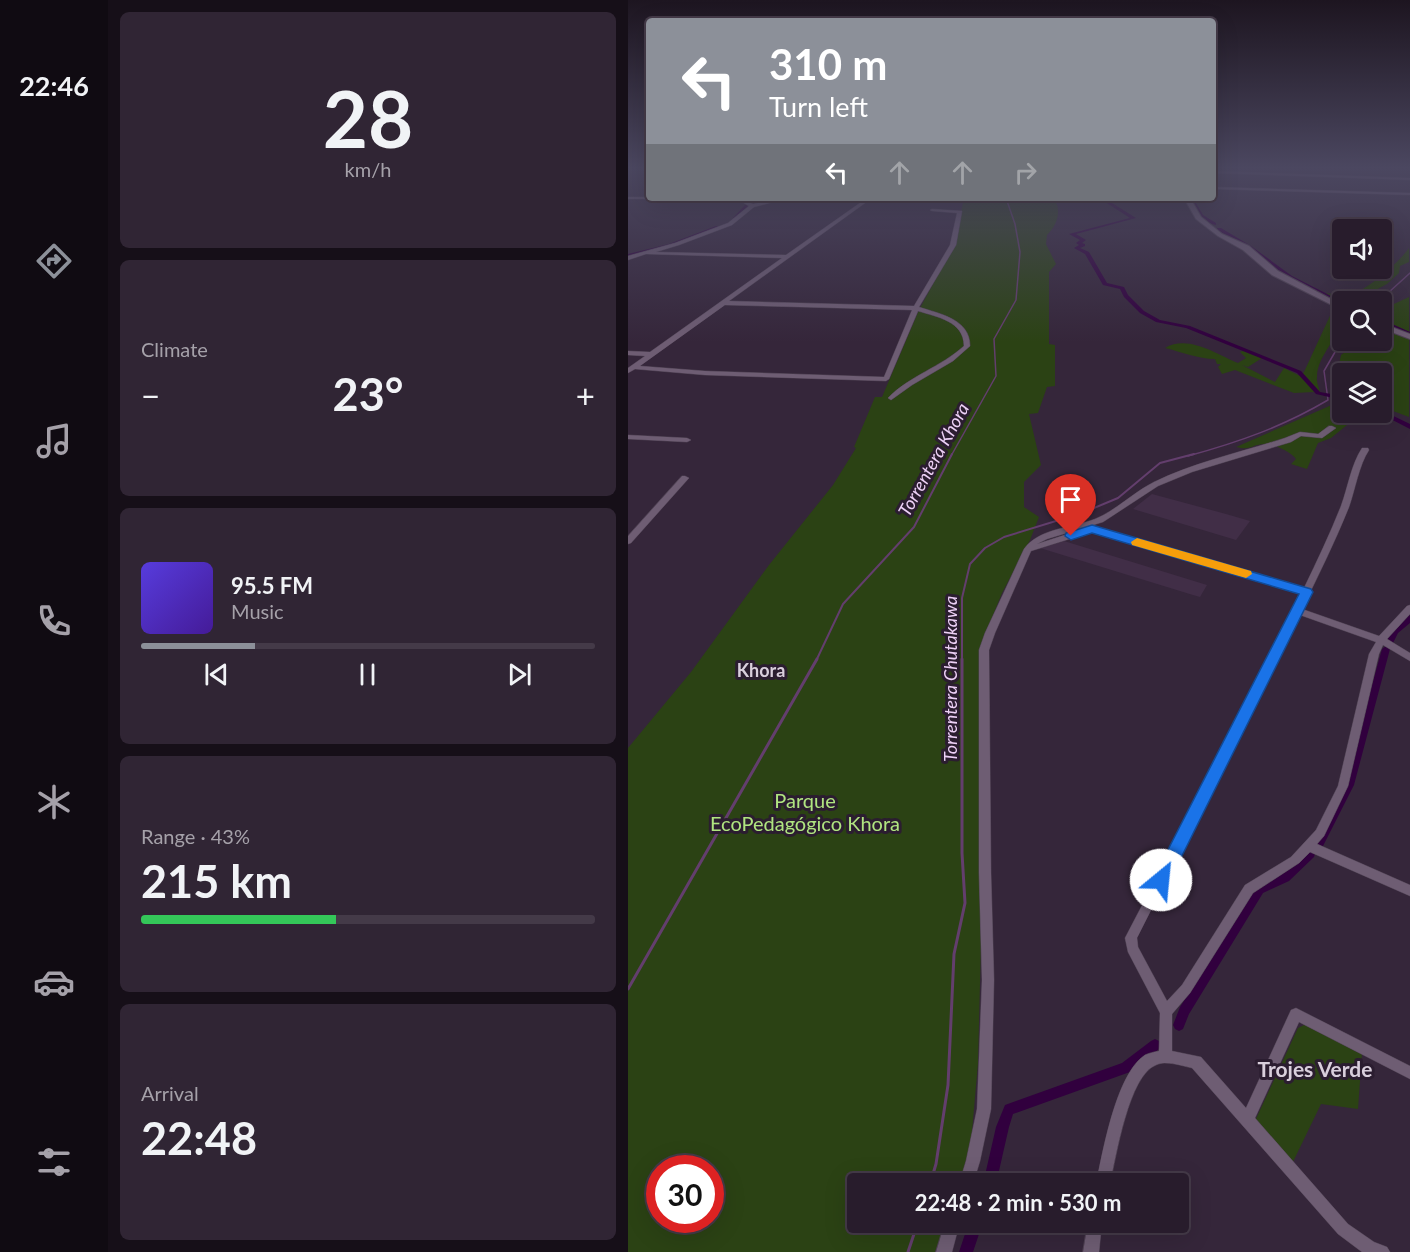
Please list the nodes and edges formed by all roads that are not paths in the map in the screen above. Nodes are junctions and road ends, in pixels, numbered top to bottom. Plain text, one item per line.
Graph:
1 (726, 225) edge
2 (833, 225) edge
3 (957, 225) edge
4 (1208, 225) edge
5 (642, 253) junction
6 (789, 257) junction
7 (628, 258) edge
8 (725, 303) junction
9 (1332, 303) edge
10 (916, 308) junction
11 (1392, 330) edge
12 (1410, 337) edge
13 (628, 353) edge
14 (651, 354) junction
15 (631, 369) edge
16 (891, 398) dead end
17 (1332, 428) dead end
18 (628, 437) edge
19 (687, 440) dead end
20 (1365, 450) dead end
21 (685, 478) dead end
22 (628, 541) edge
23 (1028, 549) junction
24 (1307, 592) junction
25 (1410, 608) edge
26 (1298, 611) junction
27 (1381, 640) junction
28 (1410, 658) edge
29 (1309, 846) junction
30 (1410, 891) edge
31 (1166, 1012) junction
32 (1165, 1057) junction
33 (1410, 1073) edge
34 (1247, 1120) junction
35 (969, 1173) edge
36 (1106, 1173) edge
37 (950, 1233) edge
38 (1094, 1233) edge
39 (944, 1252) edge
40 (1091, 1252) edge
41 (1382, 1252) edge

1 - 5 street
2 - 6 street
3 - 10 street
4 - 9 street
5 - 6 street
5 - 7 street
6 - 8 street
8 - 10 street
8 - 14 street
10 - 15 street
10 - 16 street
11 - 12 street
13 - 14 street
14 - 15 street
17 - 23 street
18 - 19 street
20 - 24 street
21 - 22 street
23 - 24 street
23 - 35 street
24 - 26 street
25 - 27 street
26 - 27 street
26 - 31 street
27 - 28 street
27 - 29 street
29 - 30 street
29 - 31 street
31 - 32 street
32 - 34 street
32 - 36 street
33 - 34 street
34 - 41 street
37 - 39 street
38 - 40 street

